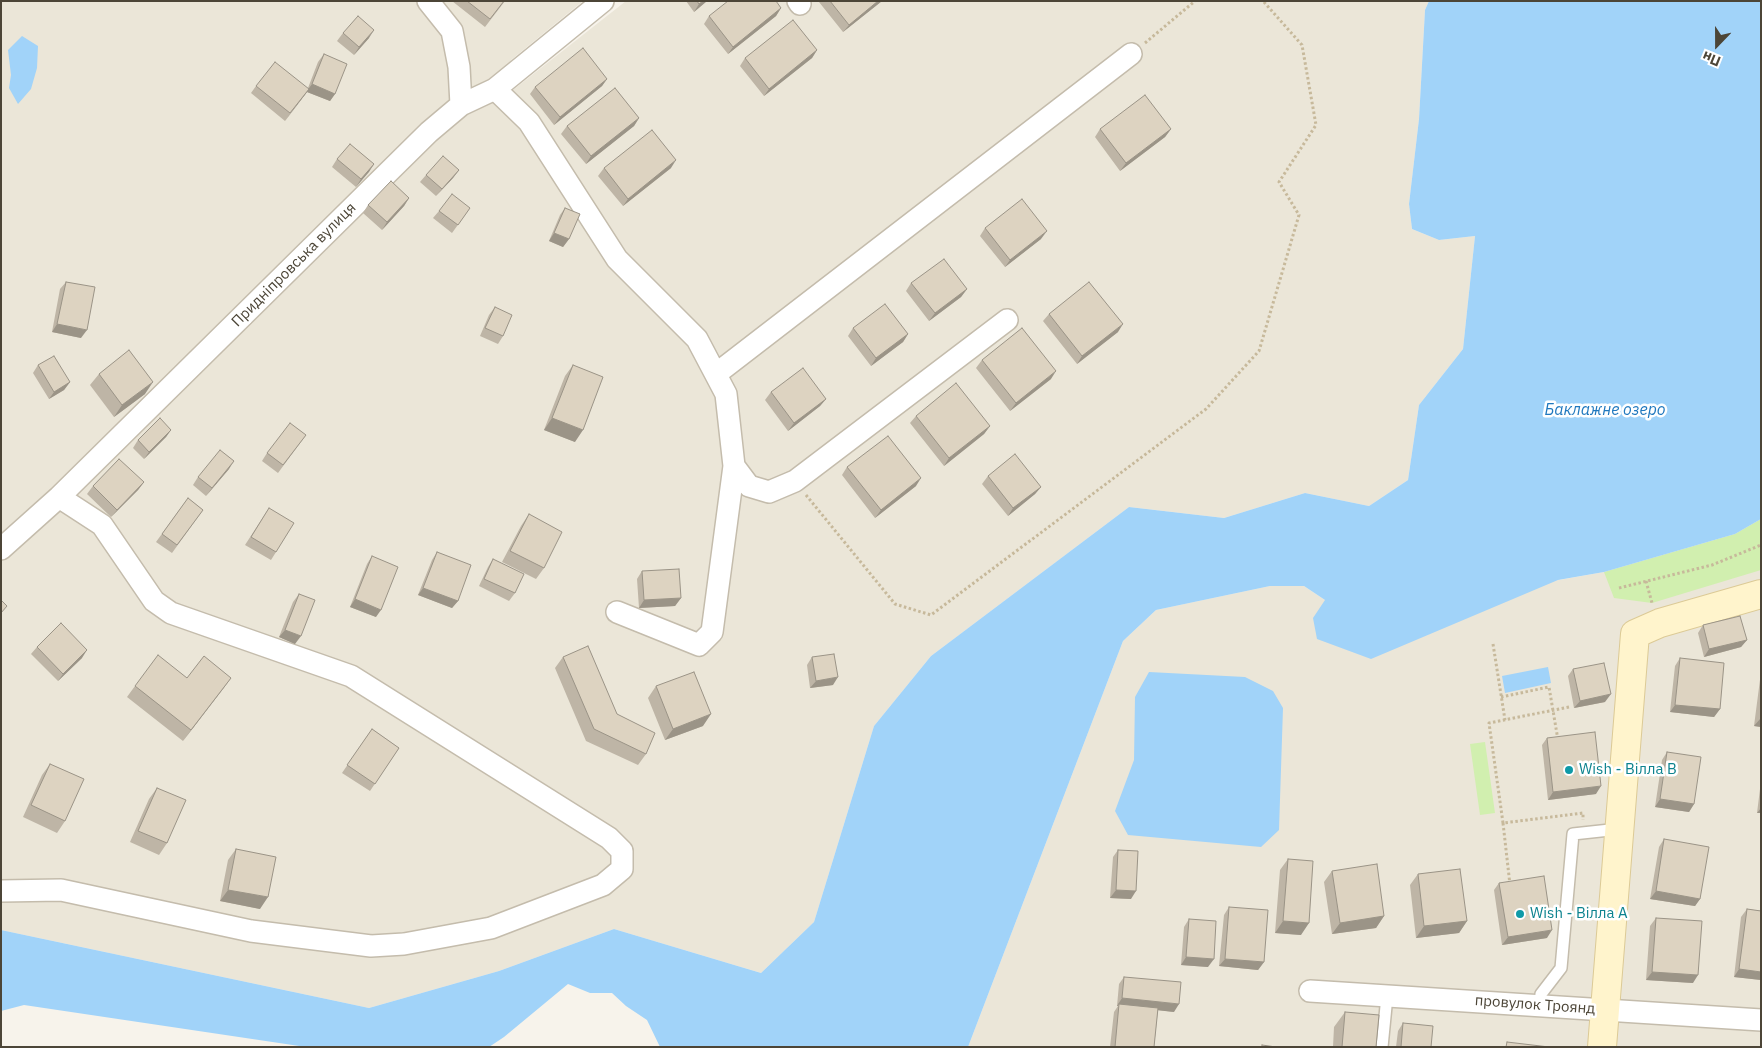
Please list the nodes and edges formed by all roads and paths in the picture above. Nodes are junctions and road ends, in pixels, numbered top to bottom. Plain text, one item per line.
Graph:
1 (428, 1) edge
2 (603, 1) edge
3 (1195, 1) edge
4 (1262, 1) edge
5 (1131, 54) joint
6 (495, 90) junction
7 (461, 105) junction
8 (1007, 320) dead end
9 (716, 374) junction
10 (734, 466) junction
11 (795, 481) junction
12 (59, 497) junction
13 (1761, 545) edge
14 (1, 549) edge
15 (1619, 588) dead end
16 (1761, 594) edge
17 (617, 612) dead end
18 (1493, 644) dead end
19 (1501, 696) junction
20 (1569, 707) dead end
21 (1553, 710) junction
22 (1505, 720) junction
23 (1559, 744) edge
24 (1503, 823) junction
25 (1619, 828) junction
26 (1582, 833) junction
27 (1510, 888) edge
28 (1, 891) edge
29 (1310, 991) dead end
30 (1387, 996) junction
31 (1540, 1006) junction
32 (1605, 1010) junction
33 (1761, 1020) edge
34 (1382, 1047) edge
35 (1602, 1047) edge

1 - 7 street
2 - 6 street, Придніпровська вулиця
3 - 5 path
4 - 11 path
5 - 9 street
6 - 7 street, Придніпровська вулиця
6 - 9 street
7 - 12 street, Придніпровська вулиця
8 - 11 street
9 - 10 street
10 - 11 street
10 - 17 street
12 - 14 street, Придніпровська вулиця
12 - 28 street
13 - 15 path
16 - 25 street
18 - 19 path
19 - 21 path
19 - 22 path
20 - 21 path
21 - 22 path
21 - 23 path
22 - 24 path
24 - 26 path
24 - 27 path
25 - 26 lane
25 - 32 street
26 - 31 lane
29 - 30 street, провулок Троянд
30 - 31 street, провулок Троянд
30 - 34 lane
31 - 32 street, провулок Троянд
32 - 33 street, провулок Троянд
32 - 35 street

